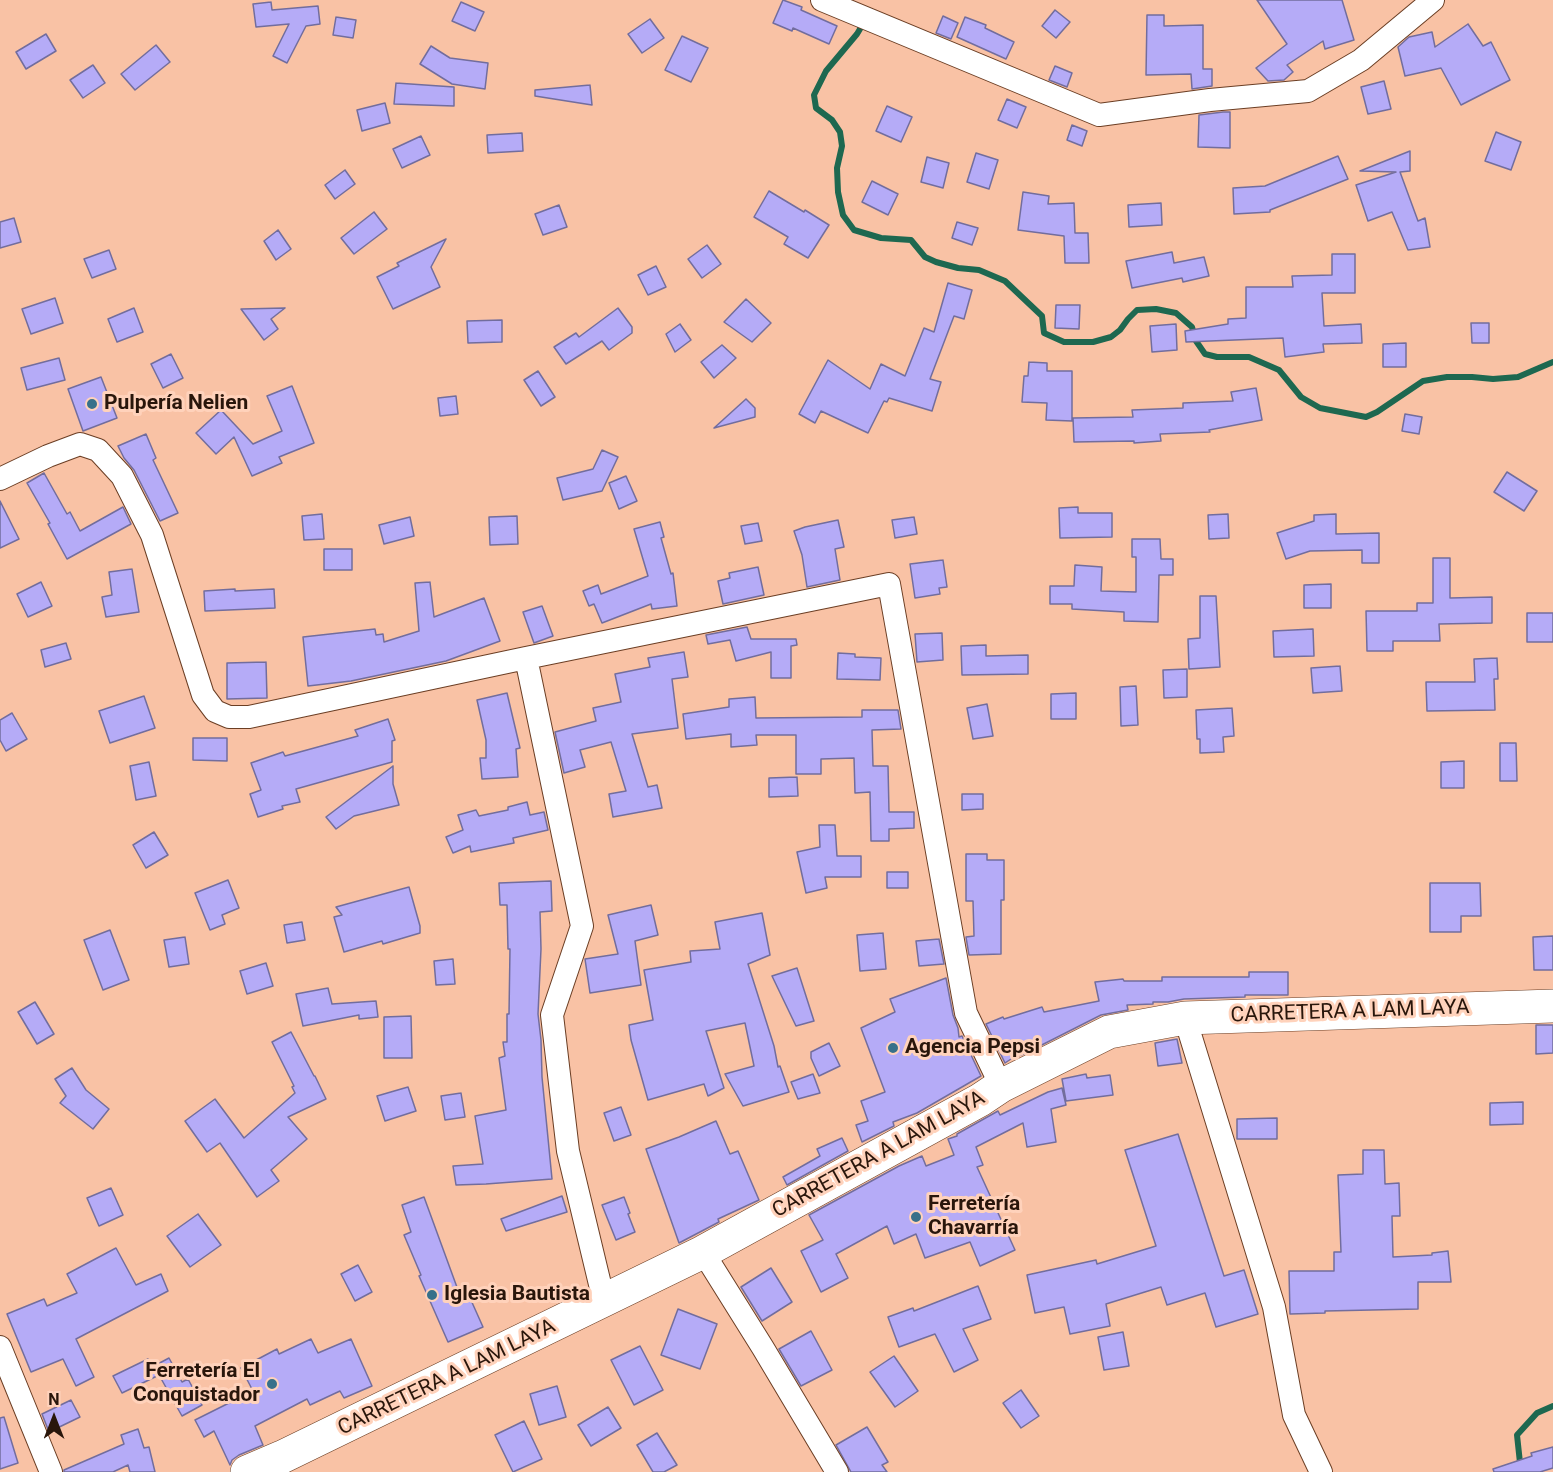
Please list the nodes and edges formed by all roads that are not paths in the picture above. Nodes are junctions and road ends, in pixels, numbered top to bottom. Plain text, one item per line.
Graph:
1 (822, 0) edge
2 (1433, 0) edge
3 (0, 479) edge
4 (526, 658) junction
5 (1553, 1006) edge
6 (1185, 1018) junction
7 (1001, 1086) junction
8 (703, 1252) junction
9 (604, 1301) junction
10 (0, 1347) edge
11 (284, 1465) edge
12 (51, 1472) edge
13 (247, 1472) edge
14 (837, 1472) edge
15 (1321, 1472) edge

1 - 2 street
3 - 4 street
4 - 7 street
4 - 9 street
5 - 6 main road, CARRETERA A LAM LAYA
6 - 7 main road, CARRETERA A LAM LAYA
6 - 15 street
7 - 8 main road, CARRETERA A LAM LAYA
8 - 9 main road, CARRETERA A LAM LAYA
8 - 14 street
9 - 11 main road, CARRETERA A LAM LAYA
10 - 12 street
11 - 13 main road, CARRETERA A LAM LAYA

